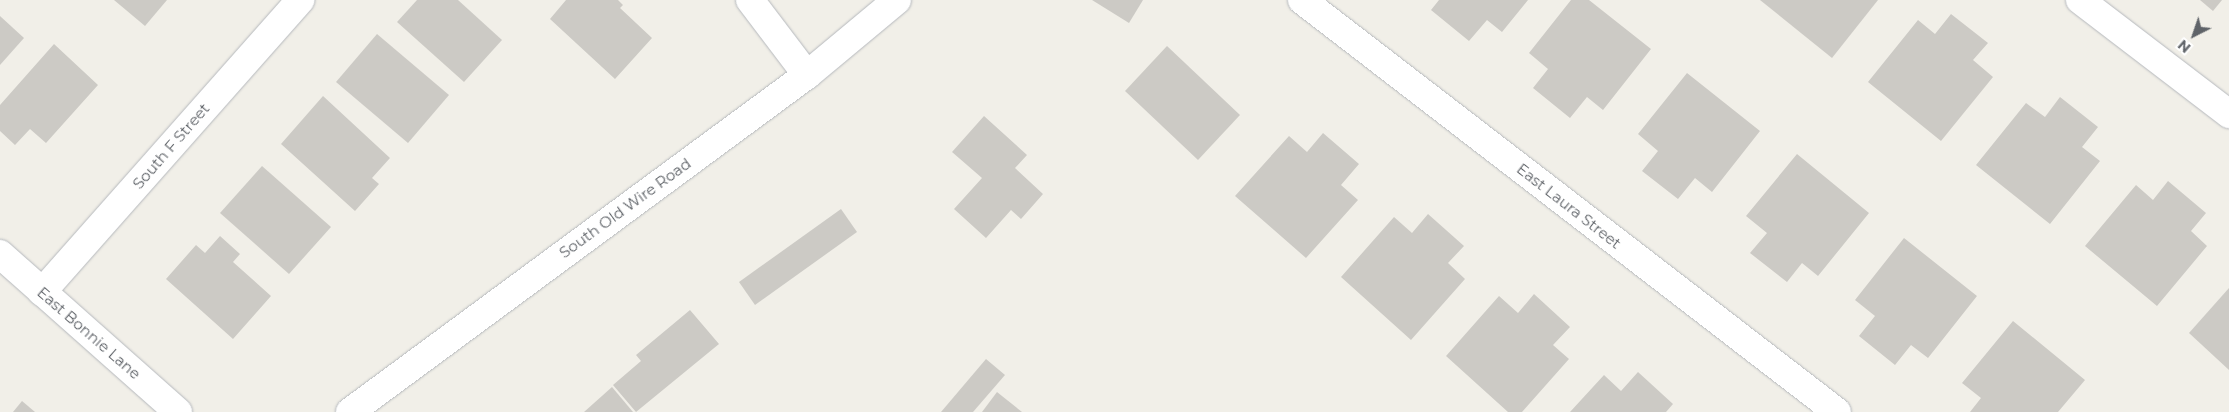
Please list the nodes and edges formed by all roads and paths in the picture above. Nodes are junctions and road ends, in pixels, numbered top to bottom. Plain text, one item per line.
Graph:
1 (300, 0) edge
2 (750, 0) edge
3 (897, 0) edge
4 (1302, 0) edge
5 (2080, 0) edge
6 (807, 75) junction
7 (2229, 114) edge
8 (0, 254) edge
9 (42, 292) junction
10 (178, 412) edge
11 (350, 412) edge
12 (1837, 412) edge

1 - 9 street, South F Street
2 - 6 street
3 - 6 street, South Old Wire Road
4 - 12 street, East Laura Street
5 - 7 street
6 - 11 street, South Old Wire Road
8 - 9 street, East Bonnie Lane
9 - 10 street, East Bonnie Lane

